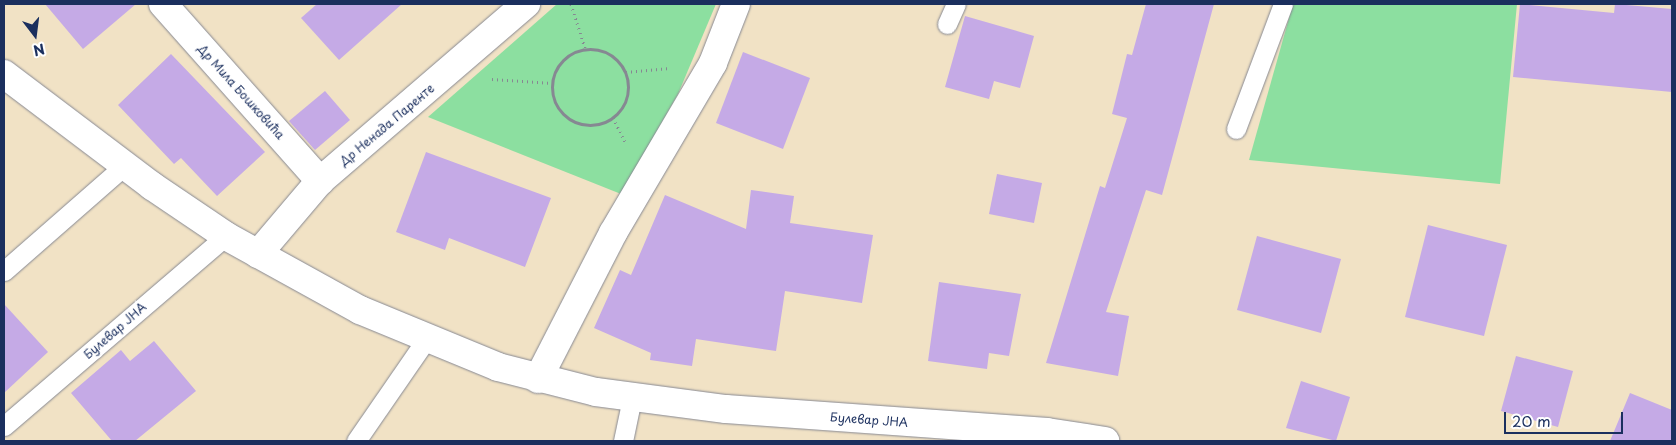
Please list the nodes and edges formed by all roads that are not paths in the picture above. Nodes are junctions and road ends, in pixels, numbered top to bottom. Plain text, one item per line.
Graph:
1 (163, 4) edge
2 (526, 4) edge
3 (736, 4) edge
4 (956, 4) edge
5 (1283, 4) edge
6 (947, 24) dead end
7 (4, 74) edge
8 (1236, 130) dead end
9 (124, 166) junction
10 (320, 181) junction
11 (226, 236) junction
12 (258, 254) junction
13 (4, 271) edge
14 (427, 338) junction
15 (538, 378) junction
16 (632, 398) junction
17 (4, 426) edge
18 (356, 441) edge
19 (624, 441) edge
20 (1105, 441) edge

1 - 10 main road, Др Мила Бошковића
2 - 10 main road, Др Ненада Паренте
3 - 15 main road
4 - 6 lane
5 - 8 lane
7 - 9 main road, Булевар ЈНА
9 - 11 main road, Булевар ЈНА
9 - 13 lane
10 - 12 main road, Др Ненада Паренте
11 - 12 main road, Булевар ЈНА
11 - 17 lane, Булевар ЈНА
12 - 14 main road, Булевар ЈНА
14 - 15 main road, Булевар ЈНА
14 - 18 lane
15 - 16 main road, Булевар ЈНА
16 - 19 lane
16 - 20 main road, Булевар ЈНА

